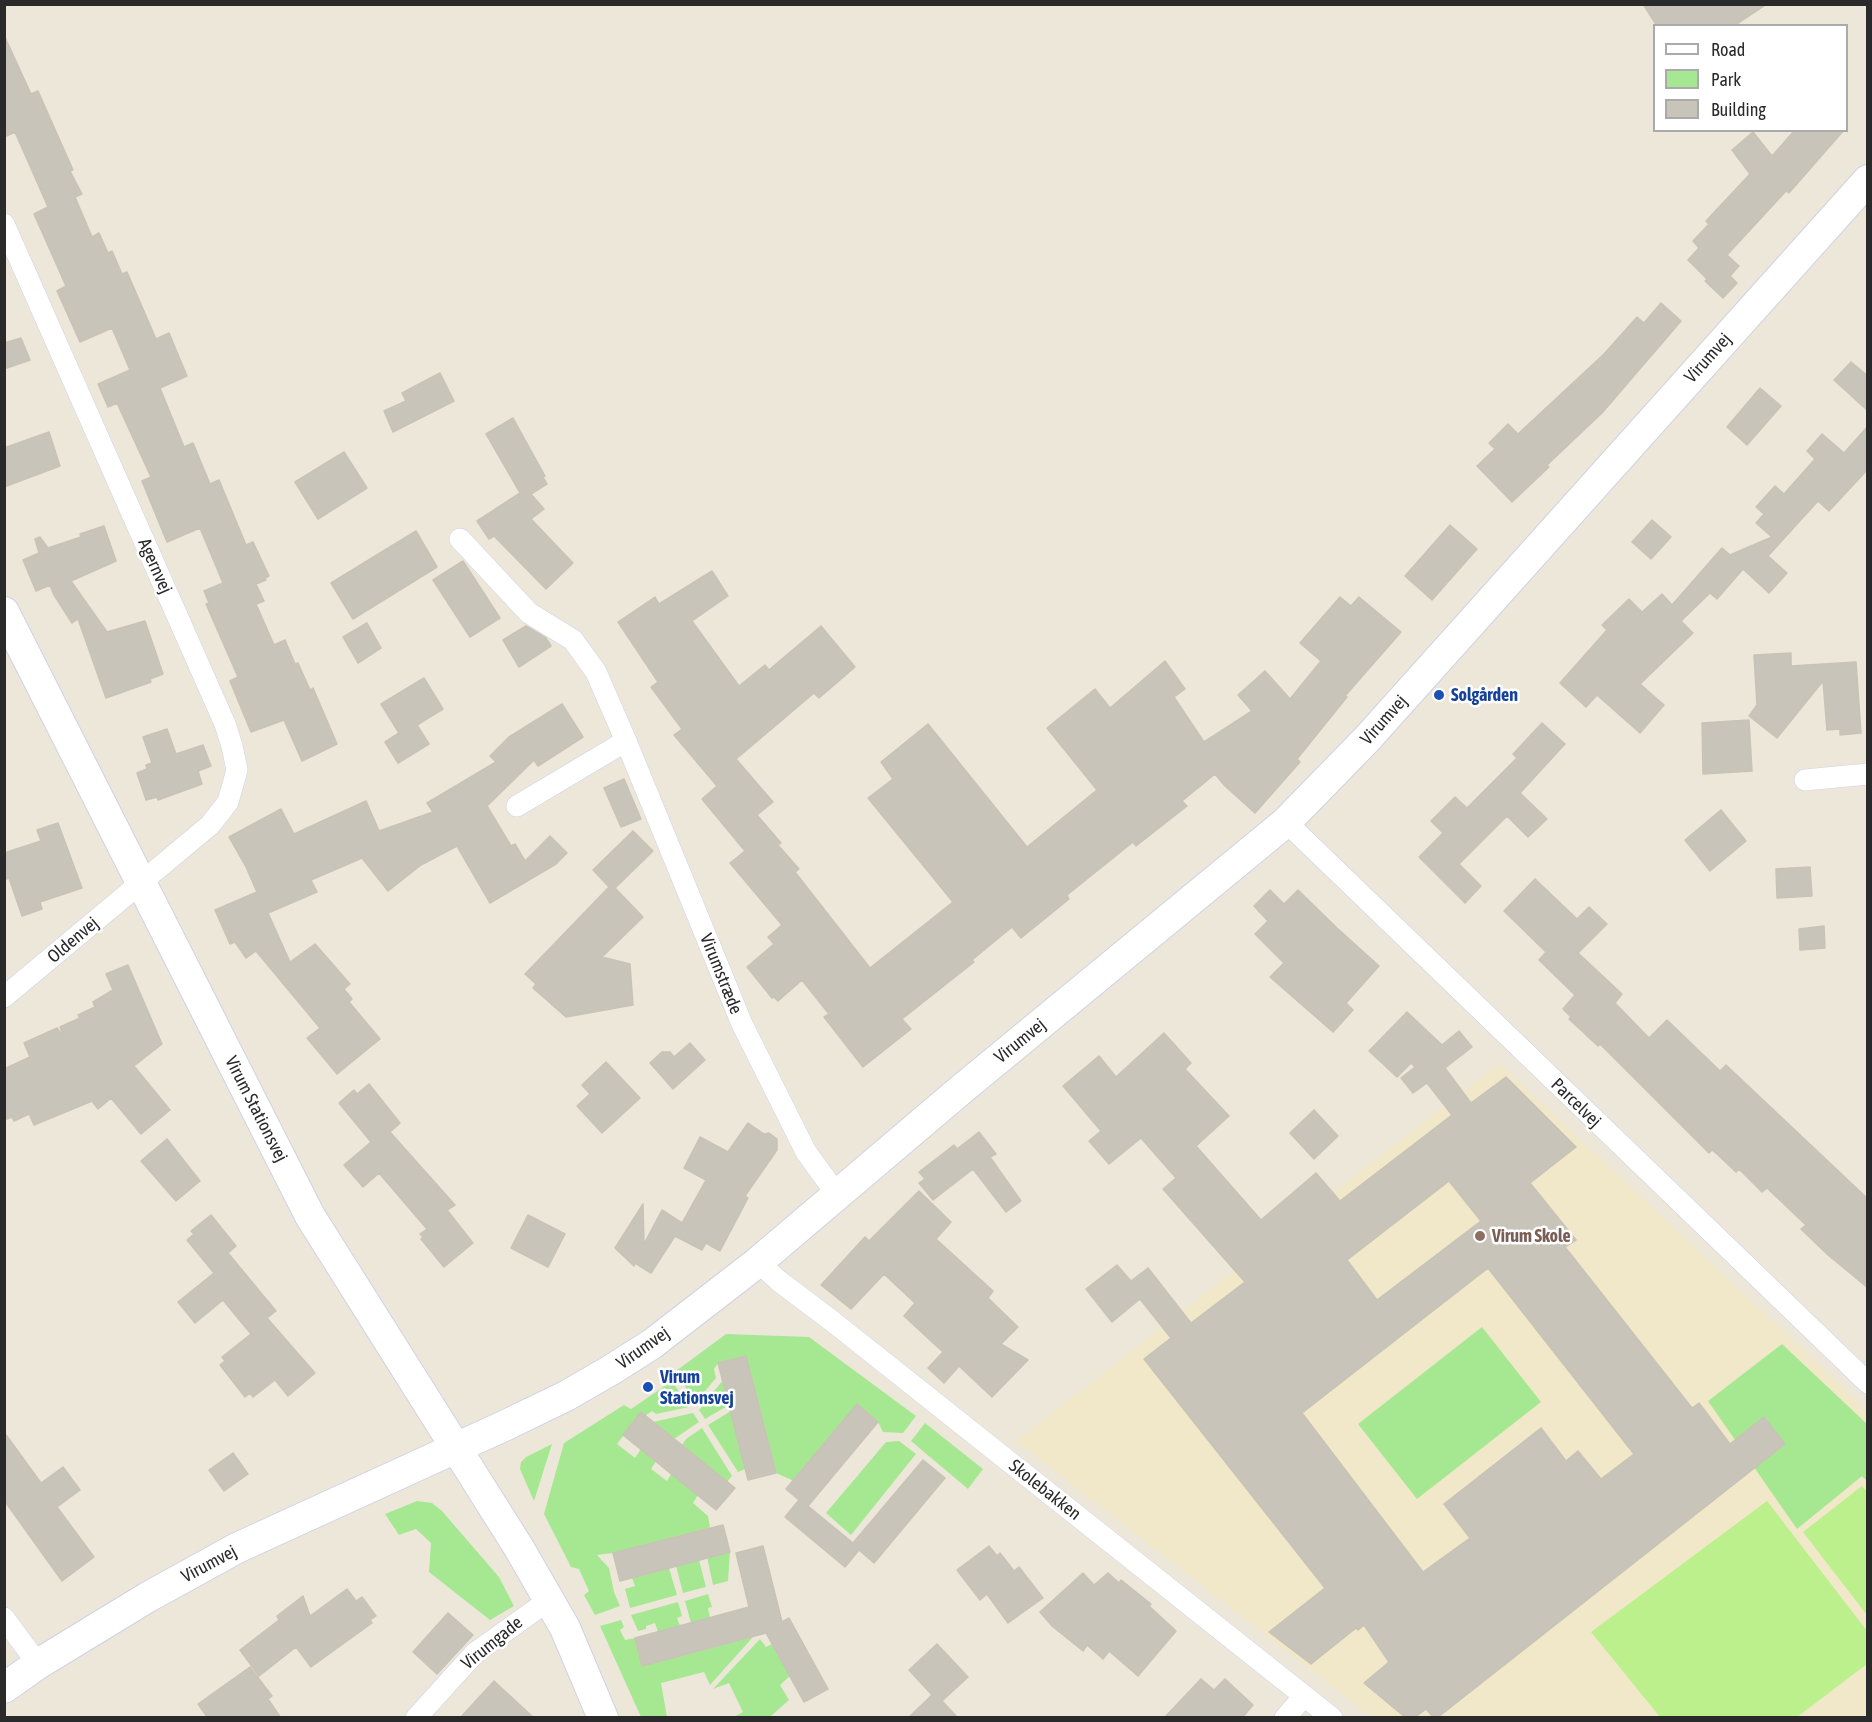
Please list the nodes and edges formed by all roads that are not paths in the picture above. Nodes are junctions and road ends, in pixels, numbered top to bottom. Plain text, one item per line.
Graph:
1 (1868, 180) edge
2 (4, 224) edge
3 (460, 539) dead end
4 (4, 612) edge
5 (626, 741) junction
6 (1868, 774) edge
7 (1805, 780) dead end
8 (517, 806) dead end
9 (1286, 822) junction
10 (141, 883) junction
11 (4, 997) edge
12 (838, 1196) junction
13 (758, 1262) junction
14 (1868, 1383) edge
15 (456, 1448) junction
16 (549, 1600) junction
17 (4, 1618) edge
18 (38, 1664) junction
19 (4, 1688) edge
20 (1304, 1696) junction
21 (416, 1718) edge
22 (603, 1718) edge
23 (1285, 1718) edge
24 (1332, 1718) edge

1 - 9 street, Virumvej
2 - 10 street, Agernvej
3 - 5 street, Virumstræde
4 - 10 street, Virum Stationsvej
5 - 8 street
5 - 12 street, Virumstræde
6 - 7 street
9 - 12 street, Virumvej
9 - 14 street, Parcelvej
10 - 11 street, Oldenvej
10 - 15 street, Virum Stationsvej
12 - 13 street, Virumvej
13 - 15 street, Virumvej
13 - 20 street, Skolebakken
15 - 16 street, Virum Stationsvej
15 - 18 street, Virumvej
16 - 21 street, Virumgade
16 - 22 street, Virum Stationsvej
17 - 18 street
18 - 19 street, Virumvej
20 - 23 street
20 - 24 street, Skolebakken

